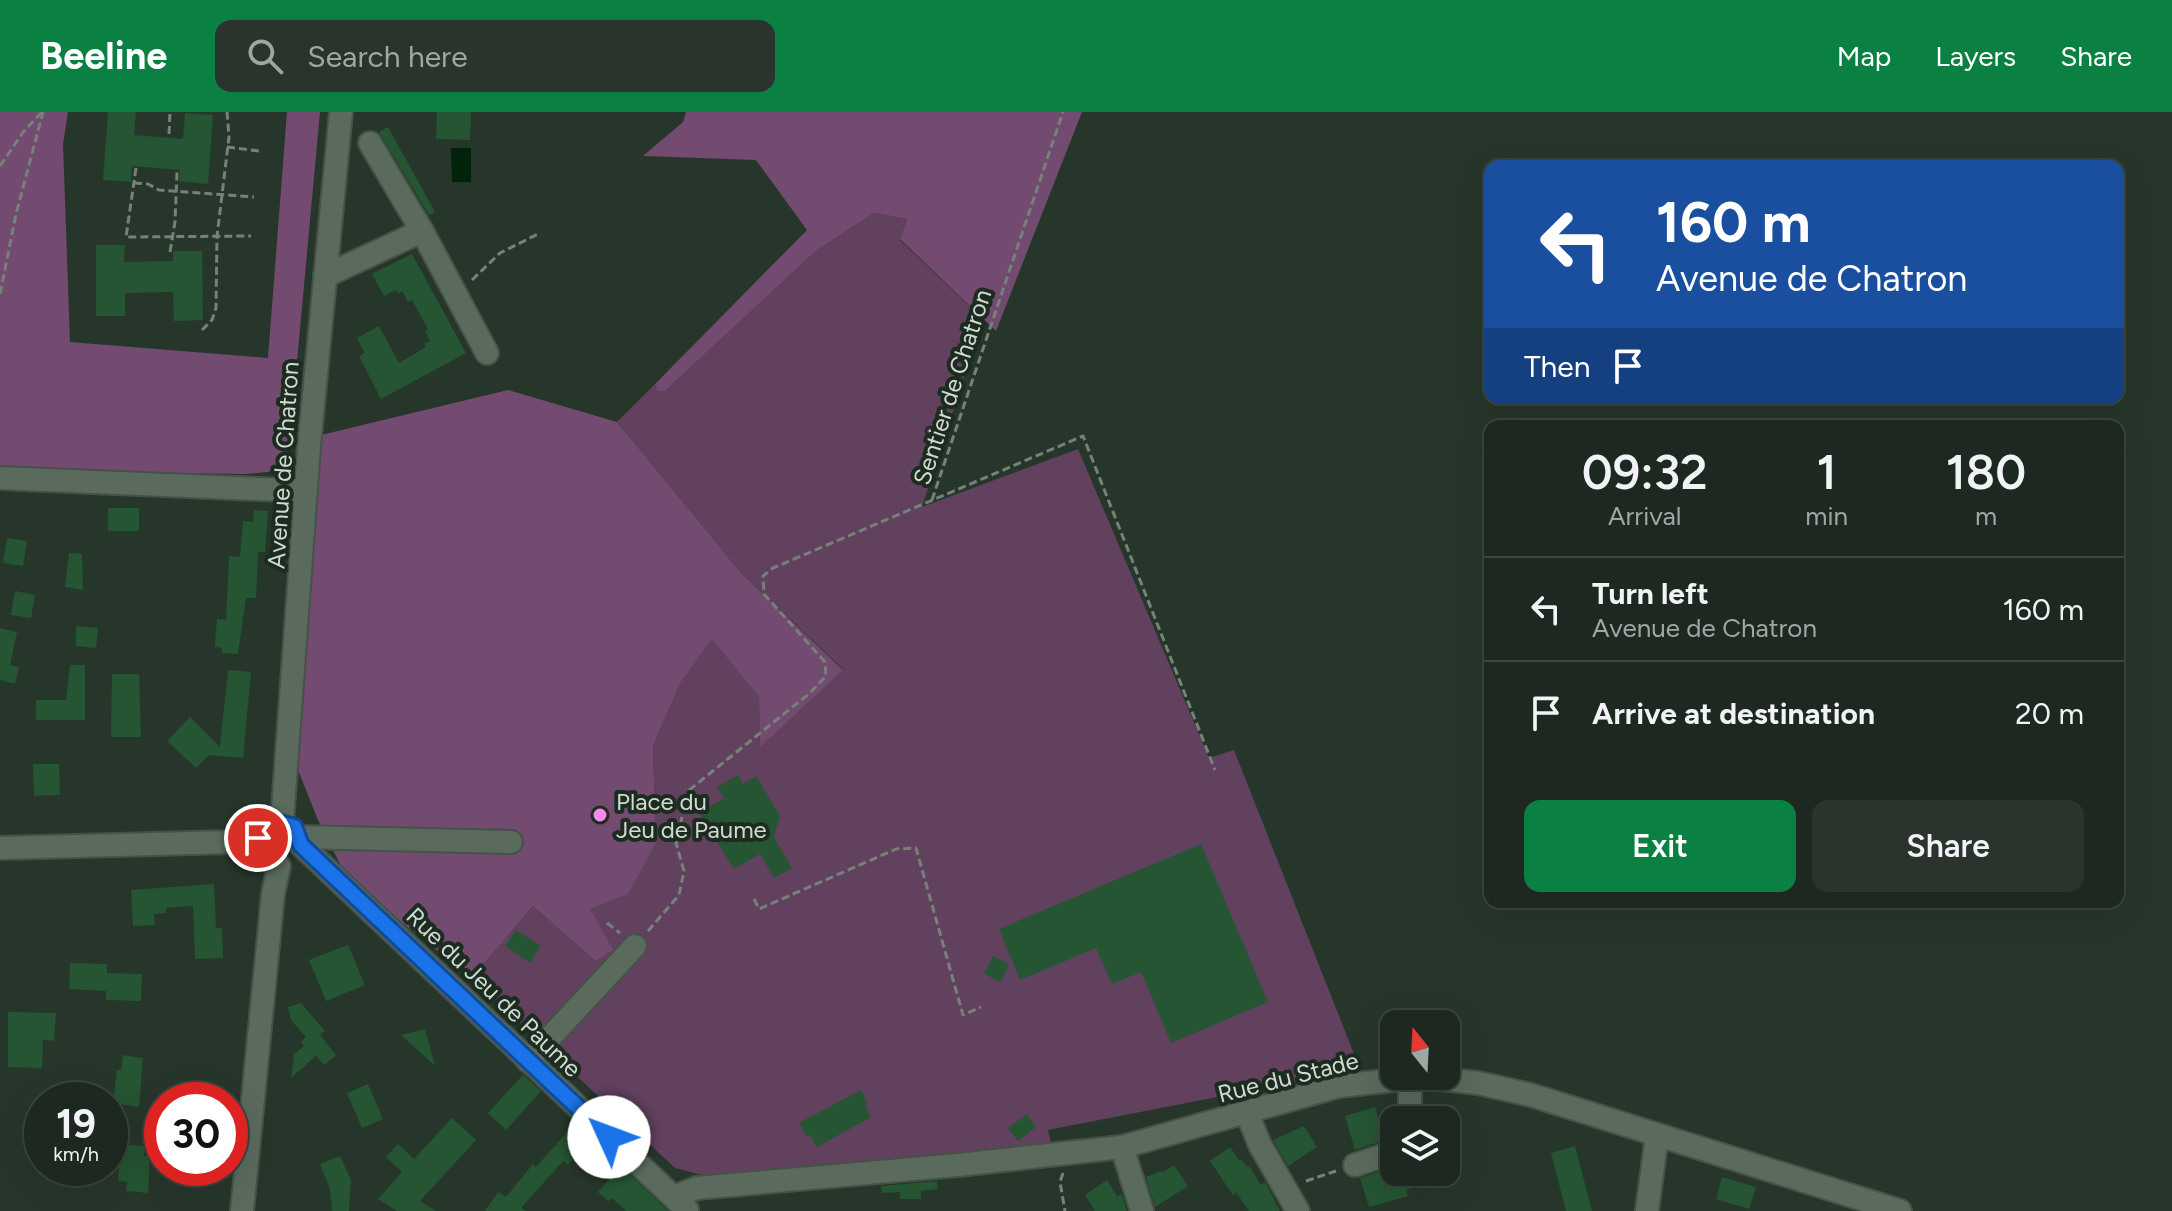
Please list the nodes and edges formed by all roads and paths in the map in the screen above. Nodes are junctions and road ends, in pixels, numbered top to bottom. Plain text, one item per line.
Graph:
1 (42, 112) edge
2 (170, 112) edge
3 (227, 112) edge
4 (341, 112) edge
5 (1063, 112) edge
6 (169, 134) dead end
7 (370, 143) dead end
8 (227, 147) junction
9 (259, 151) dead end
10 (0, 166) edge
11 (136, 168) dead end
12 (177, 172) dead end
13 (134, 183) junction
14 (177, 192) junction
15 (220, 195) junction
16 (254, 197) dead end
17 (422, 231) junction
18 (540, 233) dead end
19 (217, 236) junction
20 (251, 236) dead end
21 (173, 237) junction
22 (170, 252) dead end
23 (325, 276) junction
24 (0, 294) edge
25 (457, 296) junction
26 (202, 330) dead end
27 (487, 353) dead end
28 (0, 478) edge
29 (306, 491) junction
30 (932, 500) junction
31 (1215, 770) dead end
32 (282, 822) junction
33 (301, 841) junction
34 (511, 842) dead end
35 (257, 845) junction
36 (0, 848) edge
37 (279, 866) junction
38 (754, 899) dead end
39 (635, 946) joint
40 (981, 1007) dead end
41 (528, 1061) junction
42 (1460, 1081) edge
43 (1380, 1082) edge
44 (1247, 1113) junction
45 (1657, 1135) junction
46 (1122, 1147) junction
47 (1067, 1154) junction
48 (1380, 1157) edge
49 (1355, 1165) joint
50 (1285, 1188) junction
51 (684, 1207) edge
52 (242, 1211) edge
53 (1065, 1211) edge
54 (1142, 1211) edge
55 (1298, 1211) edge
56 (1647, 1211) edge
57 (1900, 1211) edge

1 - 10 path
1 - 24 path
2 - 6 path
3 - 8 path
4 - 23 street, Avenue de Chatron
5 - 30 path, Sentier de Chatron
7 - 17 street
8 - 9 path
8 - 15 path
11 - 13 path
12 - 14 path
13 - 14 path
13 - 21 path
14 - 15 path
14 - 21 path
15 - 16 path
15 - 19 path
17 - 23 street
17 - 25 street
18 - 25 path
19 - 20 path
19 - 21 path
19 - 26 path
21 - 22 path
23 - 29 street, Avenue de Chatron
25 - 27 street
28 - 29 street
29 - 32 street, Avenue de Chatron
30 - 31 path, Sentier de Chatron
30 - 39 path
32 - 33 street
32 - 35 street
33 - 34 street
33 - 37 street
33 - 41 street, Rue du Jeu de Paume
35 - 36 street
35 - 37 street
37 - 52 street
38 - 40 path
39 - 41 street
41 - 51 street, Rue du Jeu de Paume
42 - 45 street, Rue du Stade
43 - 44 street, Rue du Stade
44 - 46 street, Rue du Stade
44 - 50 street
45 - 56 street
45 - 57 street, Rue du Stade
46 - 47 street, Rue du Stade
46 - 54 street
47 - 51 street, Rue du Stade
47 - 53 path
48 - 49 street
49 - 50 path
50 - 55 street

